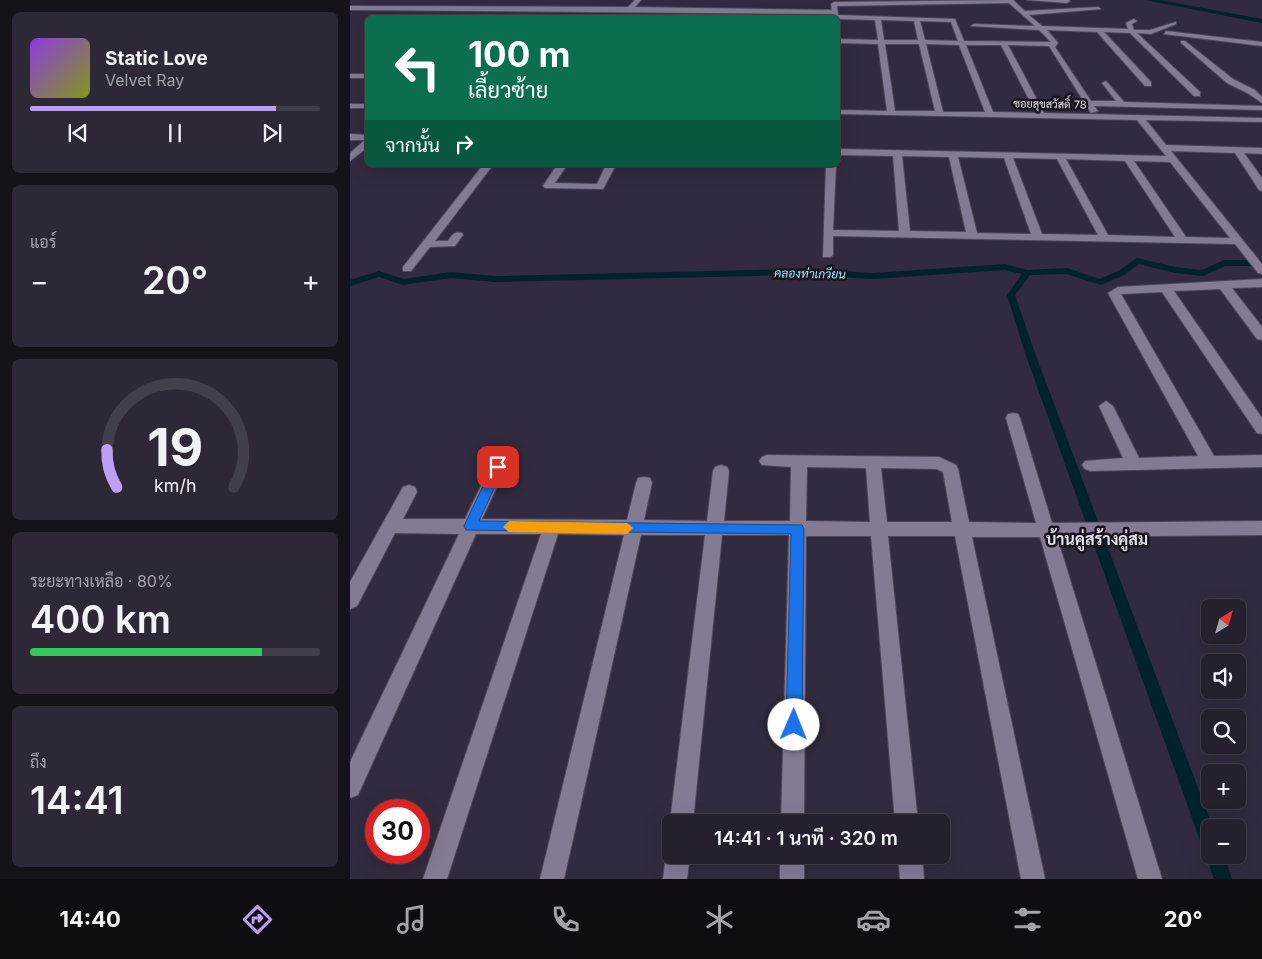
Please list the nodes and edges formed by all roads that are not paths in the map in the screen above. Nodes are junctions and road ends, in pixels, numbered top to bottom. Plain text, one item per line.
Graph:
1 (638, 0) edge
2 (1030, 0) edge
3 (378, 1) edge
4 (432, 1) dead end
5 (498, 1) edge
6 (530, 1) edge
7 (1010, 1) edge
8 (1067, 1) edge
9 (398, 2) dead end
10 (463, 2) dead end
11 (832, 2) edge
12 (883, 2) edge
13 (894, 2) dead end
14 (917, 3) dead end
15 (350, 8) edge
16 (364, 8) junction
17 (389, 8) junction
18 (423, 8) junction
19 (456, 8) junction
20 (491, 8) junction
21 (523, 8) junction
22 (630, 9) junction
23 (1009, 9) dead end
24 (1098, 10) dead end
25 (1058, 11) junction
26 (1076, 13) dead end
27 (350, 15) edge
28 (380, 15) edge
29 (414, 15) edge
30 (448, 15) edge
31 (483, 15) edge
32 (517, 15) edge
33 (827, 15) edge
34 (835, 15) edge
35 (840, 16) edge
36 (1028, 16) junction
37 (878, 18) junction
38 (916, 18) junction
39 (1056, 19) dead end
40 (978, 20) dead end
41 (1082, 21) dead end
42 (1134, 21) dead end
43 (1174, 23) dead end
44 (974, 26) dead end
45 (994, 26) junction
46 (1024, 28) junction
47 (1042, 28) junction
48 (1096, 31) junction
49 (1132, 32) junction
50 (1166, 33) dead end
51 (1051, 36) junction
52 (1074, 36) dead end
53 (1034, 38) dead end
54 (840, 41) edge
55 (1005, 41) junction
56 (882, 42) junction
57 (922, 42) junction
58 (1184, 42) dead end
59 (962, 43) junction
60 (1054, 44) junction
61 (1262, 44) edge
62 (350, 76) edge
63 (365, 76) edge
64 (1106, 83) dead end
65 (1148, 84) dead end
66 (1197, 94) dead end
67 (1262, 101) edge
68 (1089, 103) junction
69 (1121, 103) junction
70 (350, 106) edge
71 (365, 106) edge
72 (1262, 108) edge
73 (840, 112) edge
74 (890, 113) junction
75 (940, 114) junction
76 (990, 115) junction
77 (1040, 115) junction
78 (1098, 116) junction
79 (1138, 116) junction
80 (1262, 120) edge
81 (350, 137) edge
82 (365, 138) edge
83 (365, 145) edge
84 (1164, 148) junction
85 (1237, 150) junction
86 (1262, 151) edge
87 (840, 152) edge
88 (897, 153) junction
89 (953, 154) junction
90 (1006, 155) junction
91 (1059, 156) junction
92 (350, 158) edge
93 (1128, 158) junction
94 (1172, 159) junction
95 (486, 167) edge
96 (561, 167) edge
97 (610, 167) edge
98 (831, 167) edge
99 (1262, 188) edge
100 (829, 232) junction
101 (905, 234) junction
102 (458, 235) dead end
103 (972, 236) junction
104 (1038, 238) junction
105 (1105, 239) junction
106 (1183, 240) junction
107 (1236, 241) junction
108 (426, 244) junction
109 (826, 255) dead end
110 (407, 269) dead end
111 (1262, 270) edge
112 (1262, 284) edge
113 (1223, 286) junction
114 (1166, 289) junction
115 (1262, 336) edge
116 (1106, 406) dead end
117 (1013, 418) dead end
118 (1262, 429) edge
119 (767, 461) dead end
120 (1262, 461) edge
121 (1209, 462) junction
122 (799, 463) junction
123 (873, 463) junction
124 (1134, 464) junction
125 (1090, 465) dead end
126 (498, 467) dead end
127 (721, 471) dead end
128 (644, 482) dead end
129 (409, 492) dead end
130 (390, 526) junction
131 (470, 526) junction
132 (552, 528) junction
133 (634, 528) junction
134 (715, 528) junction
135 (880, 528) junction
136 (1262, 528) edge
137 (798, 529) junction
138 (964, 529) junction
139 (1047, 529) junction
140 (350, 600) edge
141 (350, 788) edge
142 (683, 814) edge
143 (793, 814) edge
144 (906, 814) edge
145 (677, 864) edge
146 (792, 864) edge
147 (911, 864) edge
148 (435, 879) edge
149 (552, 879) edge
150 (675, 879) edge
151 (792, 879) edge
152 (912, 879) edge
153 (1033, 879) edge
154 (1150, 879) edge

1 - 22 street
2 - 8 street
3 - 16 street
4 - 18 street
5 - 20 street
6 - 21 street
7 - 13 street
7 - 36 street
9 - 17 street
10 - 19 street
11 - 12 street
11 - 34 street
12 - 14 street
15 - 16 street
16 - 17 street
16 - 27 street
17 - 18 street
17 - 28 street
18 - 19 street
18 - 29 street
19 - 20 street
19 - 30 street
20 - 21 street
20 - 31 street
21 - 22 street
21 - 32 street
22 - 33 street
23 - 36 street
24 - 25 street
25 - 26 street
25 - 36 street
35 - 37 street
36 - 39 street
36 - 40 street
36 - 47 street
37 - 38 street
37 - 56 street
38 - 57 street
38 - 59 street
41 - 48 street
42 - 49 street
43 - 49 street
44 - 45 street
45 - 46 street
45 - 55 street
46 - 47 street
46 - 53 street
47 - 48 street
47 - 51 street
48 - 49 street
48 - 65 street
49 - 66 street
50 - 61 street
51 - 52 street
51 - 60 street
54 - 56 street
55 - 59 street
55 - 60 street
55 - 77 street
56 - 57 street
56 - 74 street
57 - 59 street
57 - 75 street
58 - 67 street
59 - 76 street
60 - 68 street
62 - 63 street
64 - 69 street
68 - 69 street
68 - 78 street
69 - 72 street
70 - 71 street
73 - 74 street, ซอยสุขสวัสดิ์ 78
74 - 75 street, ซอยสุขสวัสดิ์ 78
75 - 76 street, ซอยสุขสวัสดิ์ 78
76 - 77 street, ซอยสุขสวัสดิ์ 78
77 - 78 street, ซอยสุขสวัสดิ์ 78
78 - 79 street, ซอยสุขสวัสดิ์ 78
79 - 80 street, ซอยสุขสวัสดิ์ 78
79 - 84 street
81 - 82 street
83 - 92 street
84 - 85 street
84 - 94 street
85 - 86 street
85 - 99 street
87 - 88 street
88 - 89 street
88 - 101 street
89 - 90 street
89 - 103 street
90 - 91 street
90 - 104 street
91 - 93 street
91 - 105 street
93 - 94 street
93 - 106 street
94 - 107 street
95 - 108 street
96 - 97 street
98 - 100 street
100 - 101 street
100 - 109 street
101 - 103 street
102 - 108 street
103 - 104 street
104 - 105 street
105 - 106 street
106 - 107 street
107 - 111 street
108 - 110 street
112 - 113 street
113 - 114 street
113 - 115 street
114 - 118 street
114 - 121 street
116 - 124 street
117 - 139 street
119 - 122 street
120 - 121 street
121 - 124 street
122 - 123 street
122 - 137 street
123 - 135 street
123 - 138 street
124 - 125 street
126 - 131 street
127 - 134 street
128 - 133 street
129 - 130 street
130 - 131 street
130 - 140 street
131 - 132 street
131 - 141 street
132 - 133 street
132 - 148 street
133 - 134 street
133 - 149 street
134 - 137 street
134 - 142 street
135 - 137 street
135 - 138 street
135 - 144 street
136 - 139 street
137 - 143 street
138 - 139 street
138 - 153 street
139 - 154 street
145 - 150 street
146 - 151 street
147 - 152 street

